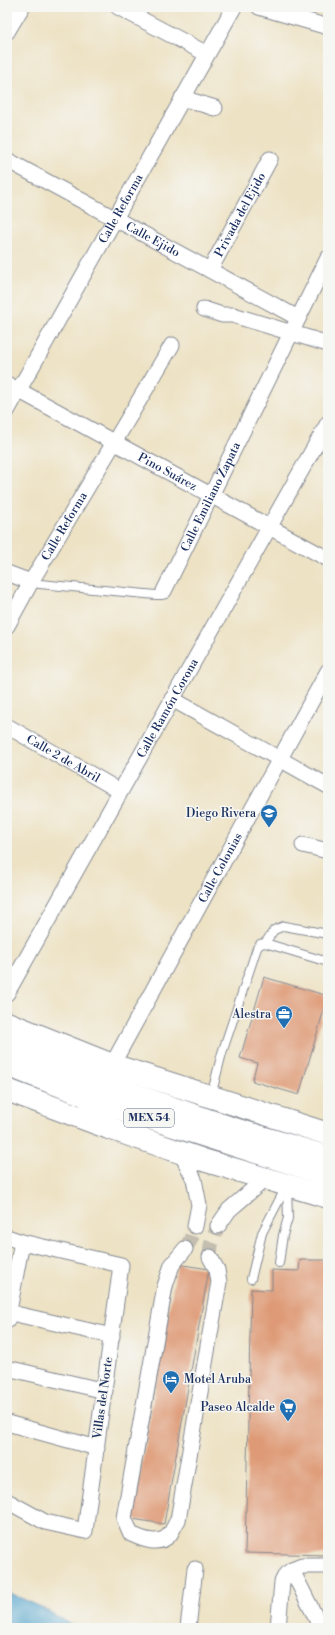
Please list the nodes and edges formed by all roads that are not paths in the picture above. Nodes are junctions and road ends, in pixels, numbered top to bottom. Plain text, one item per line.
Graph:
1 (22, 7) edge
2 (118, 7) edge
3 (234, 7) edge
4 (259, 7) edge
5 (328, 27) edge
6 (7, 32) edge
7 (207, 54) junction
8 (182, 98) junction
9 (215, 108) dead end
10 (270, 159) dead end
11 (7, 160) edge
12 (114, 218) junction
13 (328, 258) edge
14 (210, 270) junction
15 (204, 309) dead end
16 (298, 318) junction
17 (291, 333) junction
18 (328, 344) edge
19 (172, 345) dead end
20 (12, 387) edge
21 (7, 411) edge
22 (328, 423) edge
23 (114, 442) junction
24 (212, 496) junction
25 (269, 527) junction
26 (328, 559) edge
27 (7, 573) edge
28 (31, 582) junction
29 (164, 592) joint
30 (7, 626) edge
31 (328, 671) edge
32 (172, 699) junction
33 (7, 726) edge
34 (280, 759) junction
35 (328, 786) edge
36 (120, 791) junction
37 (303, 845) dead end
38 (328, 851) edge
39 (328, 934) edge
40 (265, 943) junction
41 (328, 961) edge
42 (7, 993) edge
43 (7, 1023) edge
44 (7, 1045) edge
45 (7, 1065) edge
46 (112, 1065) junction
47 (7, 1090) edge
48 (87, 1096) junction
49 (210, 1097) junction
50 (109, 1128) junction
51 (328, 1134) edge
52 (181, 1153) junction
53 (296, 1157) junction
54 (328, 1157) edge
55 (328, 1175) edge
56 (265, 1179) junction
57 (328, 1197) edge
58 (195, 1226) tunnel mouth
59 (218, 1226) tunnel mouth
60 (7, 1237) edge
61 (22, 1242) junction
62 (186, 1249) tunnel mouth
63 (210, 1257) tunnel mouth
64 (280, 1263) dead end
65 (251, 1278) dead end
66 (8, 1315) edge
67 (112, 1336) junction
68 (7, 1368) edge
69 (104, 1391) junction
70 (7, 1423) edge
71 (97, 1448) junction
72 (7, 1501) edge
73 (328, 1566) edge
74 (195, 1569) dead end
75 (292, 1570) junction
76 (188, 1628) edge
77 (278, 1628) edge
78 (321, 1628) edge

1 - 6 street
2 - 7 street
3 - 7 street, Calle Reforma
4 - 5 street
7 - 8 street, Calle Reforma
8 - 9 street
8 - 12 street, Calle Reforma
10 - 14 street, Privada del Ejido
11 - 12 street, Calle Ejido
12 - 14 street, Calle Ejido
12 - 20 street, Calle Reforma
13 - 16 street, Calle Emiliano Zapata
14 - 16 street, Calle Ejido
15 - 17 street
16 - 17 street, Calle Emiliano Zapata
17 - 18 street
17 - 24 street, Calle Emiliano Zapata
19 - 23 street, Calle Reforma
20 - 21 street, Calle Reforma
20 - 23 street, Pino Suárez
22 - 25 street, Calle Ramón Corona
23 - 24 street, Pino Suárez
23 - 28 street, Calle Reforma
24 - 25 street, Pino Suárez
24 - 29 street, Calle Emiliano Zapata
25 - 26 street, Pino Suárez
25 - 32 street, Calle Ramón Corona
27 - 28 street, Calle Emiliano Zapata
28 - 29 lane, Calle Emiliano Zapata
28 - 30 street, Calle Reforma
31 - 34 street, Calle Colonias
32 - 34 street
32 - 36 street, Calle Ramón Corona
33 - 36 street, Calle 2 de Abril
34 - 35 street
34 - 46 street, Calle Colonias
36 - 42 street, Calle Ramón Corona
37 - 38 street
39 - 40 lane
40 - 41 lane
40 - 49 lane
43 - 46 main road
44 - 53 main road, MEX 54
45 - 48 main road, MEX 54
46 - 49 main road
47 - 50 main road
48 - 50 main road
48 - 53 main road, MEX 54
49 - 53 main road
50 - 52 main road
51 - 53 main road
52 - 56 main road
52 - 58 street
53 - 54 main road, MEX 54
53 - 55 main road, MEX 54
53 - 56 main road
53 - 57 main road
53 - 64 lane
53 - 65 lane
56 - 59 street
60 - 61 street
61 - 66 street
61 - 67 street, Villas del Norte
62 - 63 street
66 - 67 street
67 - 69 street, Villas del Norte
68 - 69 street
69 - 71 street, Villas del Norte
70 - 71 street
71 - 72 street, Villas del Norte
73 - 75 street
74 - 76 street
75 - 77 street
75 - 78 street

